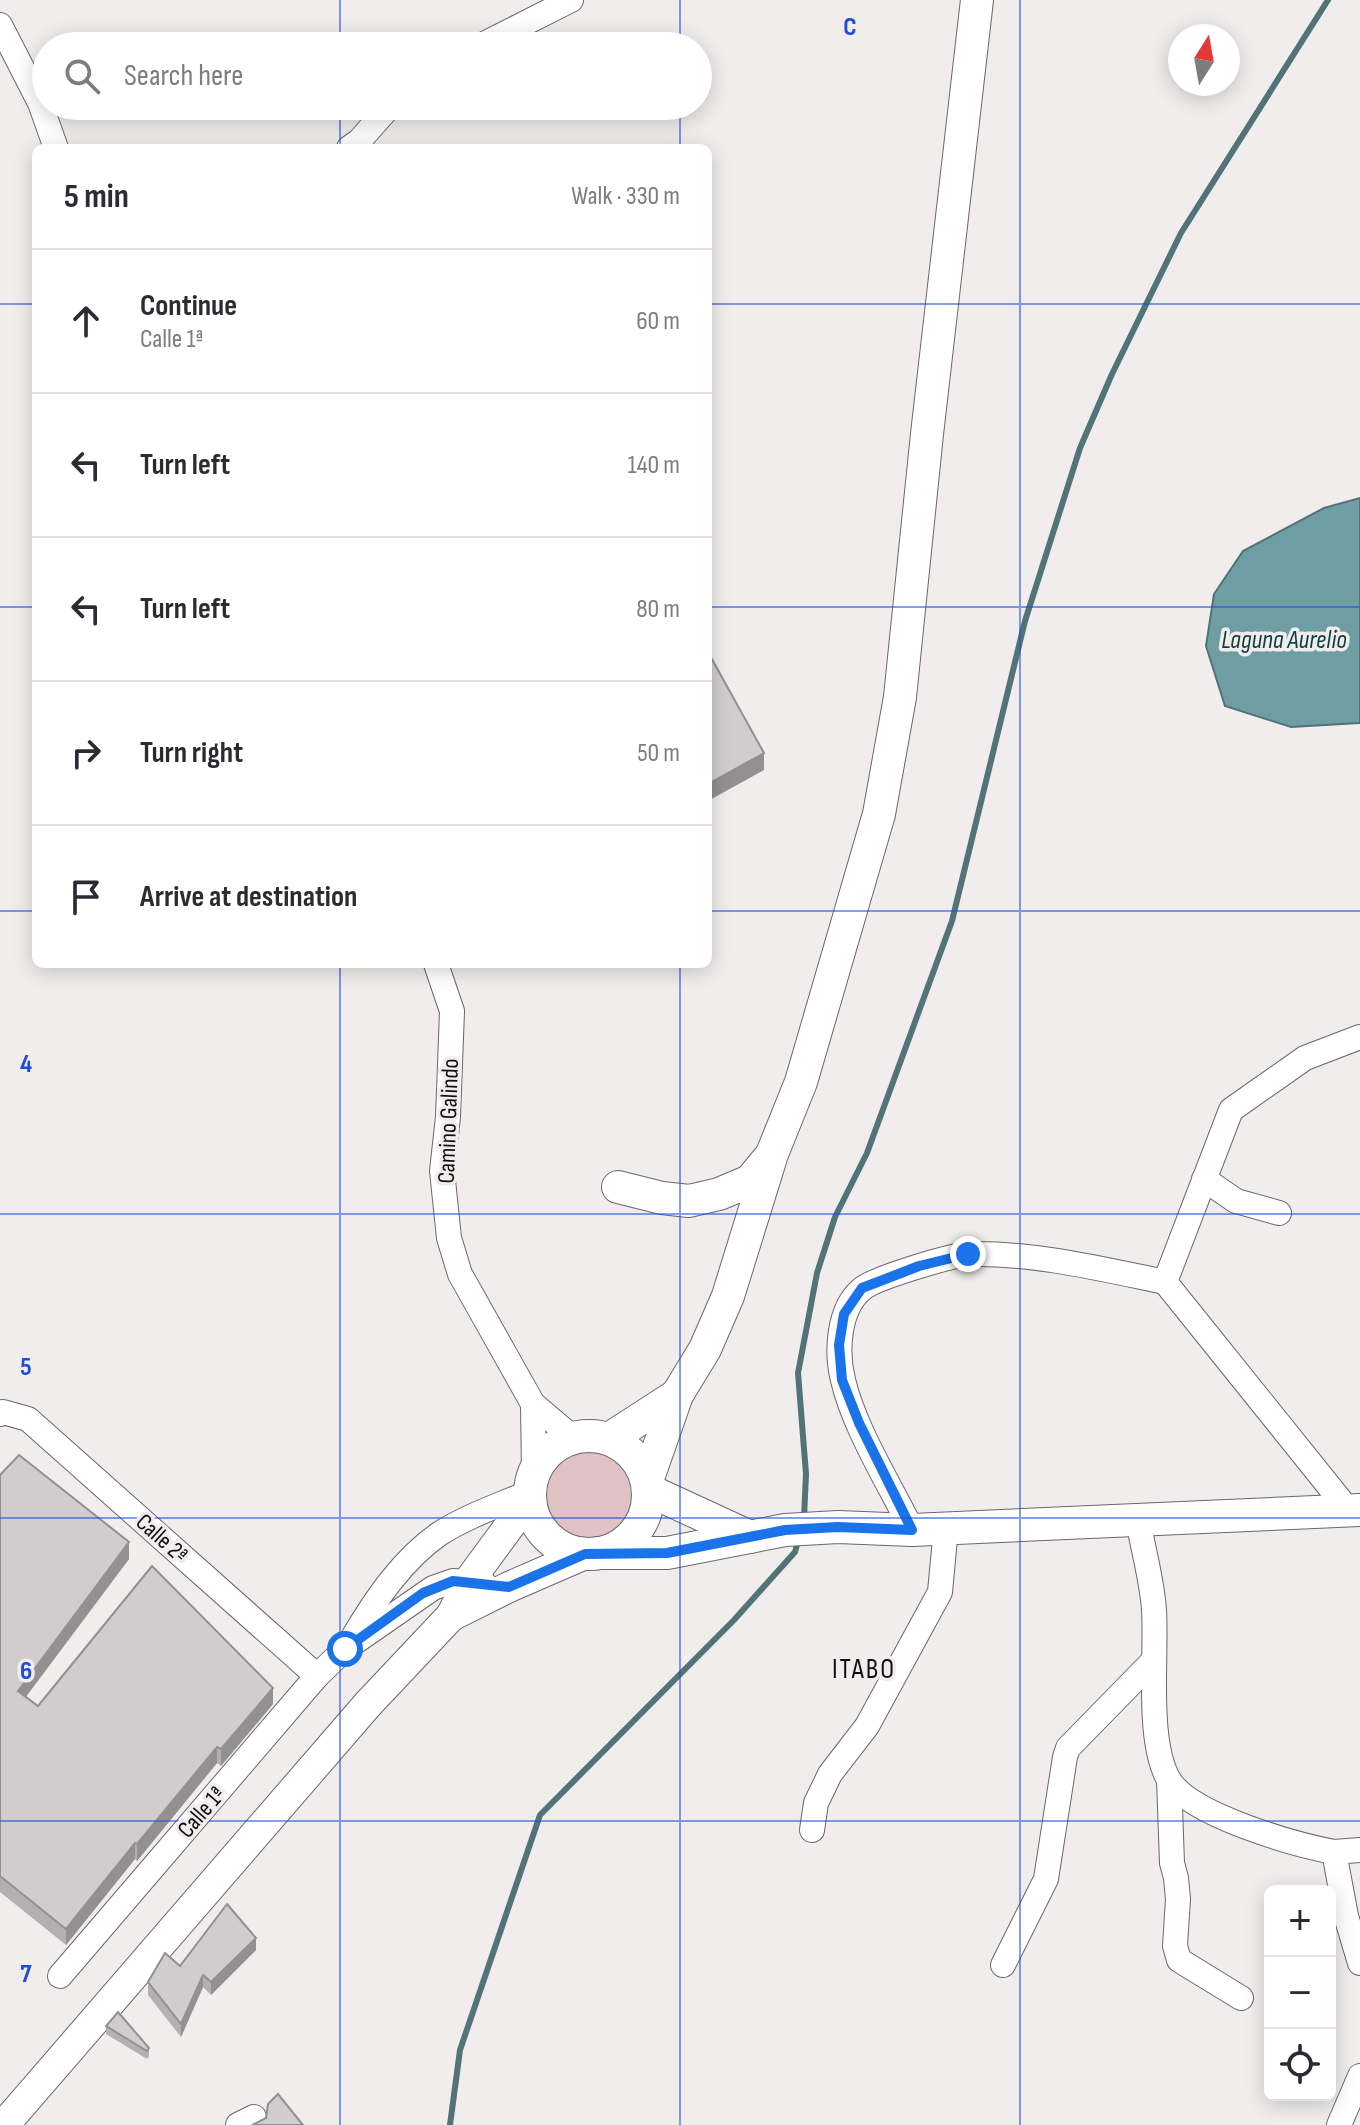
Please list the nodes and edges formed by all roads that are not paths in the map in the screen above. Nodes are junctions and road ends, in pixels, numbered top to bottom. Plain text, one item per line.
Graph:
1 (571, 0) edge
2 (977, 0) edge
3 (0, 25) edge
4 (508, 32) edge
5 (32, 87) edge
6 (46, 120) edge
7 (378, 120) edge
8 (55, 144) edge
9 (355, 144) edge
10 (437, 968) edge
11 (1360, 1037) edge
12 (772, 1154) junction
13 (1204, 1179) junction
14 (618, 1187) dead end
15 (1279, 1213) dead end
16 (1165, 1282) junction
17 (677, 1395) junction
18 (533, 1404) junction
19 (0, 1414) edge
20 (573, 1438) junction
21 (609, 1439) junction
22 (648, 1485) junction
23 (532, 1489) junction
24 (1354, 1511) edge
25 (1138, 1520) junction
26 (946, 1528) junction
27 (912, 1530) junction
28 (750, 1537) junction
29 (592, 1553) junction
30 (469, 1581) junction
31 (509, 1587) junction
32 (451, 1616) junction
33 (345, 1649) junction
34 (1154, 1660) junction
35 (317, 1676) junction
36 (1169, 1780) junction
37 (812, 1830) dead end
38 (1360, 1850) edge
39 (1334, 1852) junction
40 (1360, 1963) edge
41 (1003, 1965) dead end
42 (60, 1976) dead end
43 (1241, 1998) dead end
44 (1360, 2076) edge
45 (4, 2125) edge
46 (1339, 2125) edge

1 - 4 street
2 - 12 main road
3 - 5 street
6 - 8 street
7 - 9 street
10 - 18 street, Camino Galindo
11 - 13 street
12 - 14 main road
12 - 17 main road
13 - 15 street
13 - 16 street
16 - 24 street
16 - 27 street
17 - 21 main road
17 - 22 main road
18 - 20 street, Camino Galindo
18 - 23 street, Camino Galindo
19 - 35 street, Calle 2ª
20 - 21 main road
20 - 23 main road
21 - 22 main road
22 - 28 main road
22 - 29 main road
23 - 29 main road
23 - 30 street
23 - 33 street, Calle 1ª
24 - 25 main road
25 - 26 main road
25 - 34 street
26 - 27 main road
26 - 37 street
27 - 28 main road
28 - 29 main road
29 - 31 street
30 - 31 street, Calle 1ª
30 - 32 street
30 - 33 street, Calle 1ª
31 - 32 street
32 - 45 street
33 - 35 street, Calle 1ª
34 - 36 street
34 - 41 street
35 - 42 street, Calle 1ª
36 - 39 street
36 - 43 street
38 - 39 street
39 - 40 street
44 - 46 street

